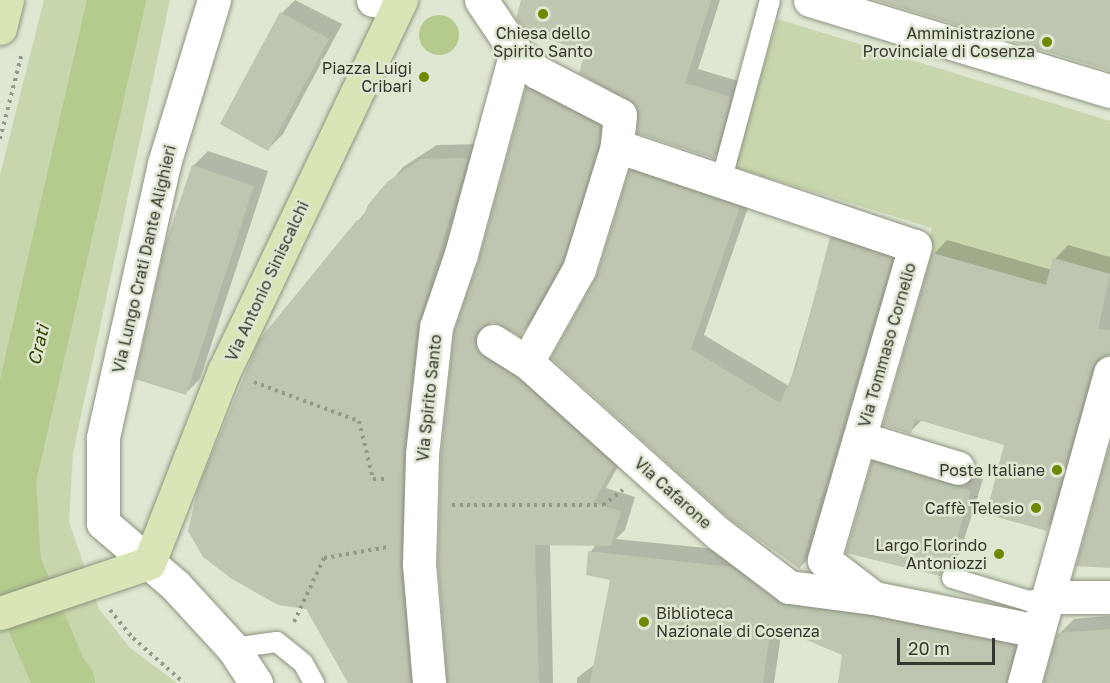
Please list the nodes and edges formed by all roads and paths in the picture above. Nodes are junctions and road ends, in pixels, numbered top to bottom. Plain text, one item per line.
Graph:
1 (7, 0) edge
2 (214, 0) edge
3 (482, 0) edge
4 (770, 0) edge
5 (810, 0) edge
6 (390, 1) edge
7 (12, 37) edge
8 (516, 52) junction
9 (1110, 91) edge
10 (0, 139) edge
11 (617, 146) junction
12 (722, 178) junction
13 (493, 341) dead end
14 (527, 362) junction
15 (224, 371) junction
16 (1110, 373) edge
17 (860, 438) junction
18 (958, 468) dead end
19 (421, 492) junction
20 (635, 495) dead end
21 (420, 546) junction
22 (149, 562) junction
23 (952, 578) dead end
24 (91, 585) junction
25 (1048, 597) junction
26 (1110, 597) edge
27 (874, 598) junction
28 (0, 613) edge
29 (1038, 631) junction
30 (283, 647) junction
31 (233, 648) junction
32 (184, 683) edge
33 (256, 683) edge
34 (314, 683) edge
35 (429, 683) edge
36 (1024, 683) edge

1 - 7 street
2 - 22 street, Via Lungo Crati Dante Alighieri
3 - 8 street
4 - 12 lane
5 - 9 street
6 - 15 street, Via Antonio Siniscalchi
7 - 10 path
8 - 11 street
8 - 19 street, Via Spirito Santo
11 - 12 street, Via Tommaso Cornelio
11 - 14 street
12 - 17 street, Via Tommaso Cornelio
13 - 14 street, Via Cafarone
14 - 27 street, Via Cafarone
15 - 19 path
15 - 22 street, Via Antonio Siniscalchi
16 - 25 street
17 - 18 street
17 - 27 street, Via Tommaso Cornelio
19 - 20 path
19 - 21 street, Via Spirito Santo
21 - 30 path
21 - 35 street, Via Spirito Santo
22 - 24 street
22 - 31 street
23 - 25 lane
24 - 28 street
24 - 32 path
25 - 26 street
25 - 29 street
27 - 29 street, Via Tommaso Cornelio
29 - 36 street
30 - 31 lane
30 - 34 lane
31 - 33 street

